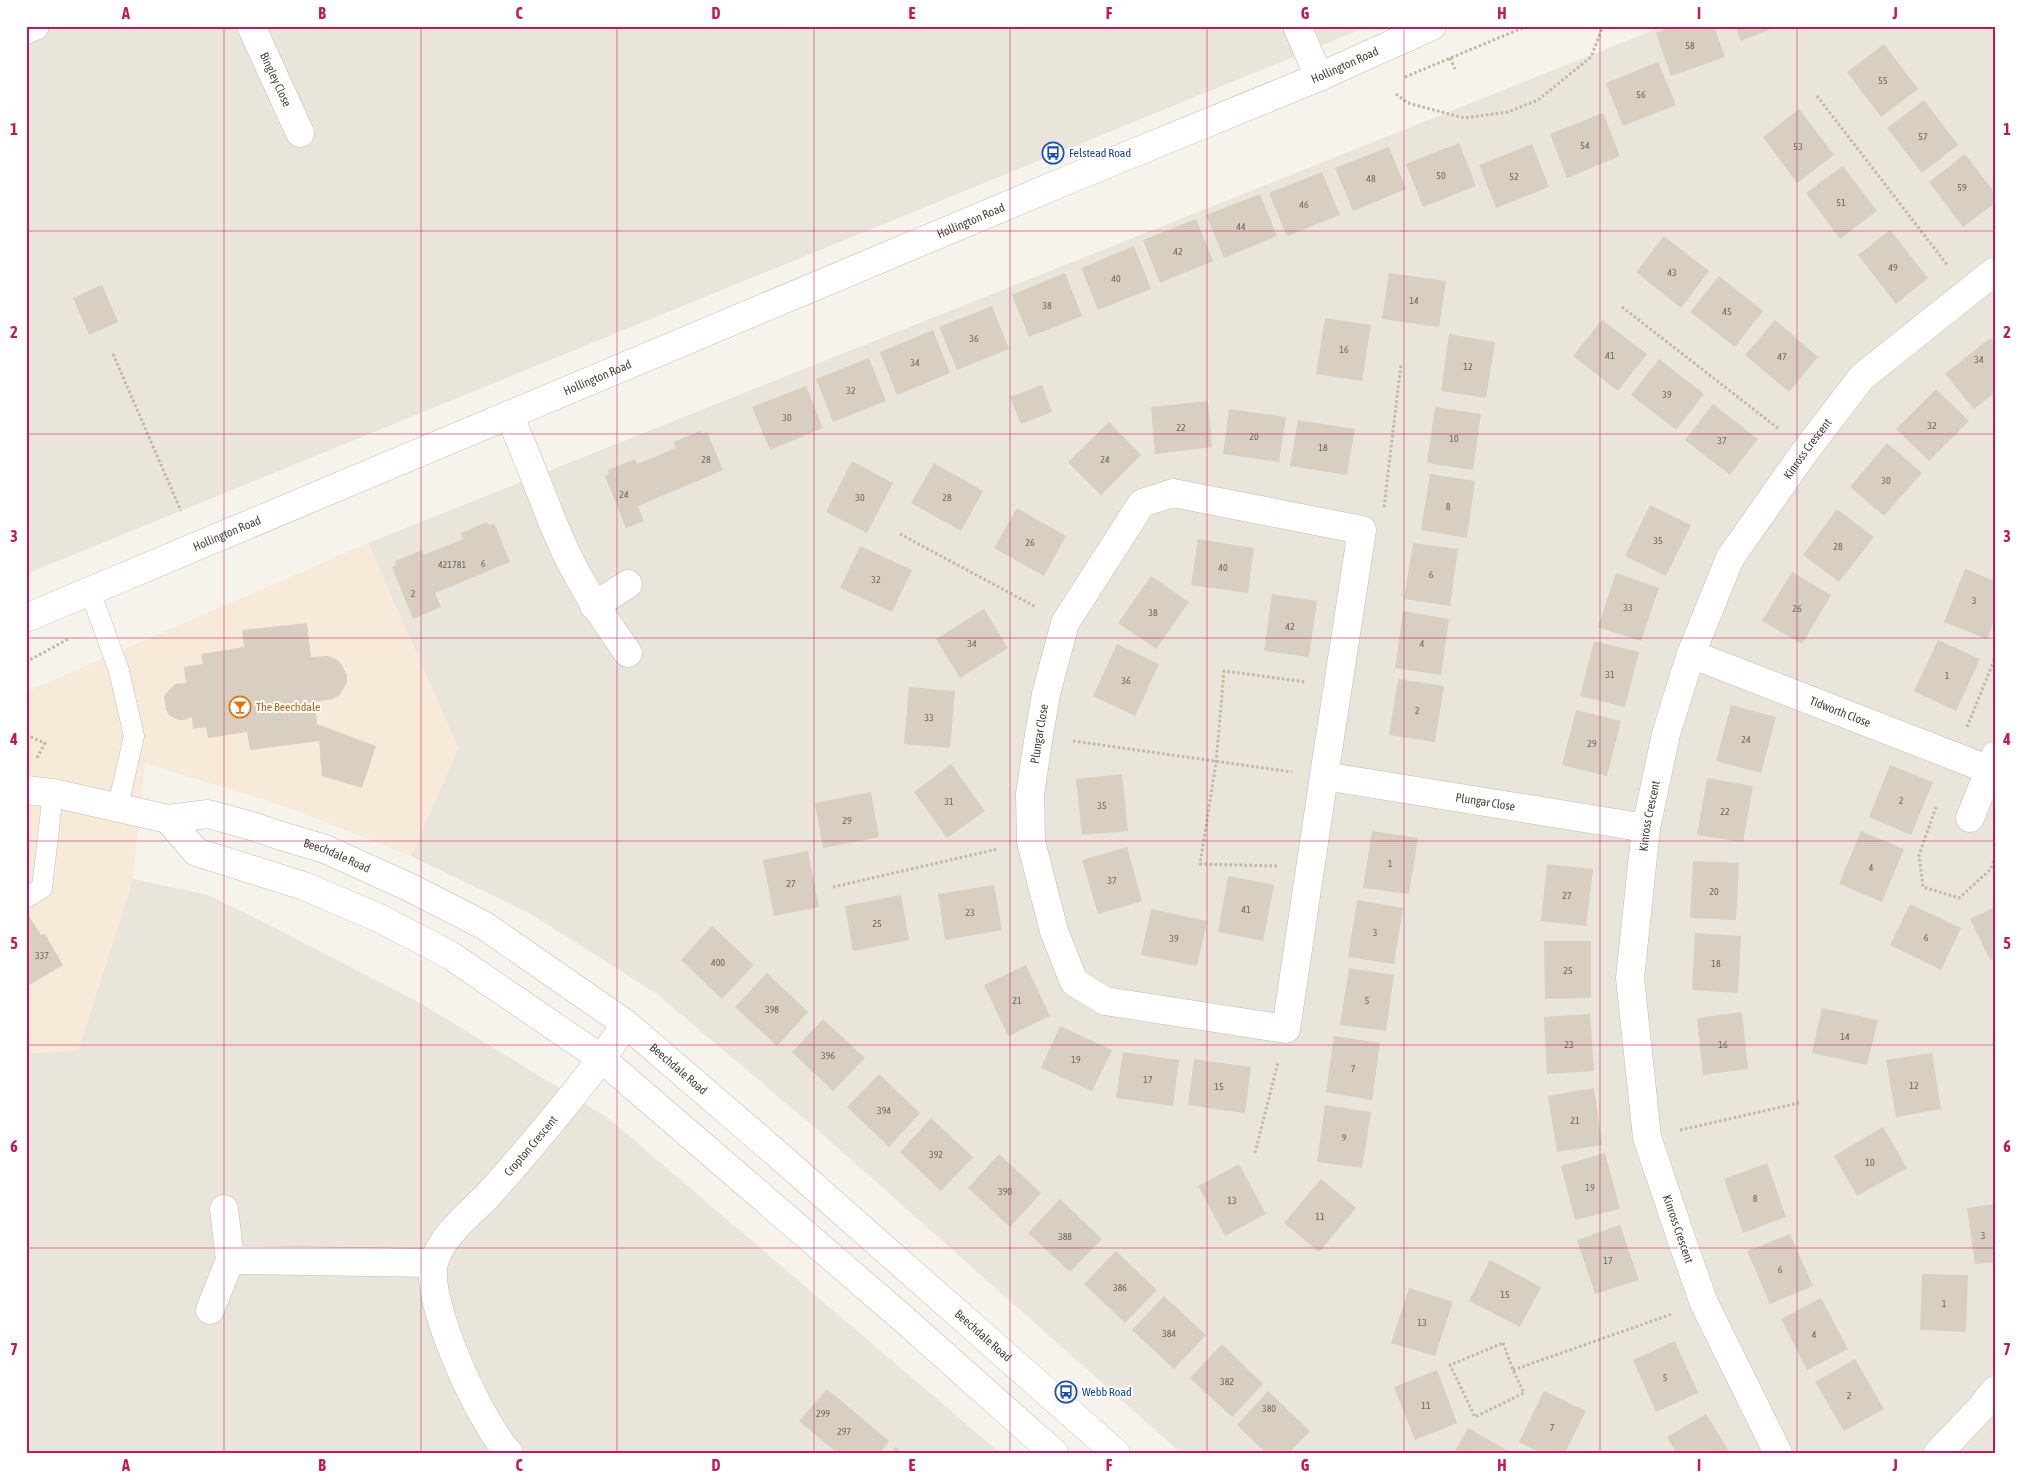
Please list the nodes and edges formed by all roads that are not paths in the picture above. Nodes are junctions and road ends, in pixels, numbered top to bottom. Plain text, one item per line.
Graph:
1 (35, 26) edge
2 (251, 26) edge
3 (1297, 26) edge
4 (1432, 26) edge
5 (26, 30) edge
6 (1319, 77) junction
7 (300, 133) dead end
8 (1995, 271) edge
9 (509, 415) junction
10 (628, 584) dead end
11 (90, 591) junction
12 (594, 606) junction
13 (26, 618) edge
14 (628, 653) dead end
15 (1691, 654) junction
16 (1993, 766) edge
17 (1324, 776) junction
18 (26, 790) edge
19 (53, 793) junction
20 (118, 806) junction
21 (1970, 818) dead end
22 (168, 819) junction
23 (1646, 828) junction
24 (26, 898) edge
25 (626, 1024) junction
26 (602, 1059) junction
27 (224, 1210) dead end
28 (230, 1260) junction
29 (434, 1263) junction
30 (210, 1310) dead end
31 (1995, 1390) edge
32 (509, 1453) edge
33 (1054, 1453) edge
34 (1116, 1453) edge
35 (1778, 1453) edge
36 (1938, 1453) edge

1 - 5 street
2 - 7 street, Bingley Close
3 - 6 street
4 - 6 street, Hollington Road
6 - 9 street, Hollington Road
8 - 15 street, Kinross Crescent
9 - 11 street, Hollington Road
9 - 12 street
10 - 12 street
11 - 13 street, Hollington Road
11 - 20 lane
12 - 14 street
15 - 16 street, Tidworth Close
15 - 23 street, Kinross Crescent
16 - 21 street, Tidworth Close
17 - 17 street, Plungar Close
17 - 23 street, Plungar Close
18 - 19 street, Beechdale Road
19 - 20 street, Beechdale Road
19 - 24 lane
20 - 22 street, Beechdale Road
22 - 25 street, Beechdale Road
22 - 26 street
23 - 35 street, Kinross Crescent
25 - 26 street, Cropton Crescent
25 - 34 street, Beechdale Road
26 - 29 street, Cropton Crescent
26 - 33 street
27 - 28 street
28 - 29 street
28 - 30 street
29 - 32 street
31 - 36 street

